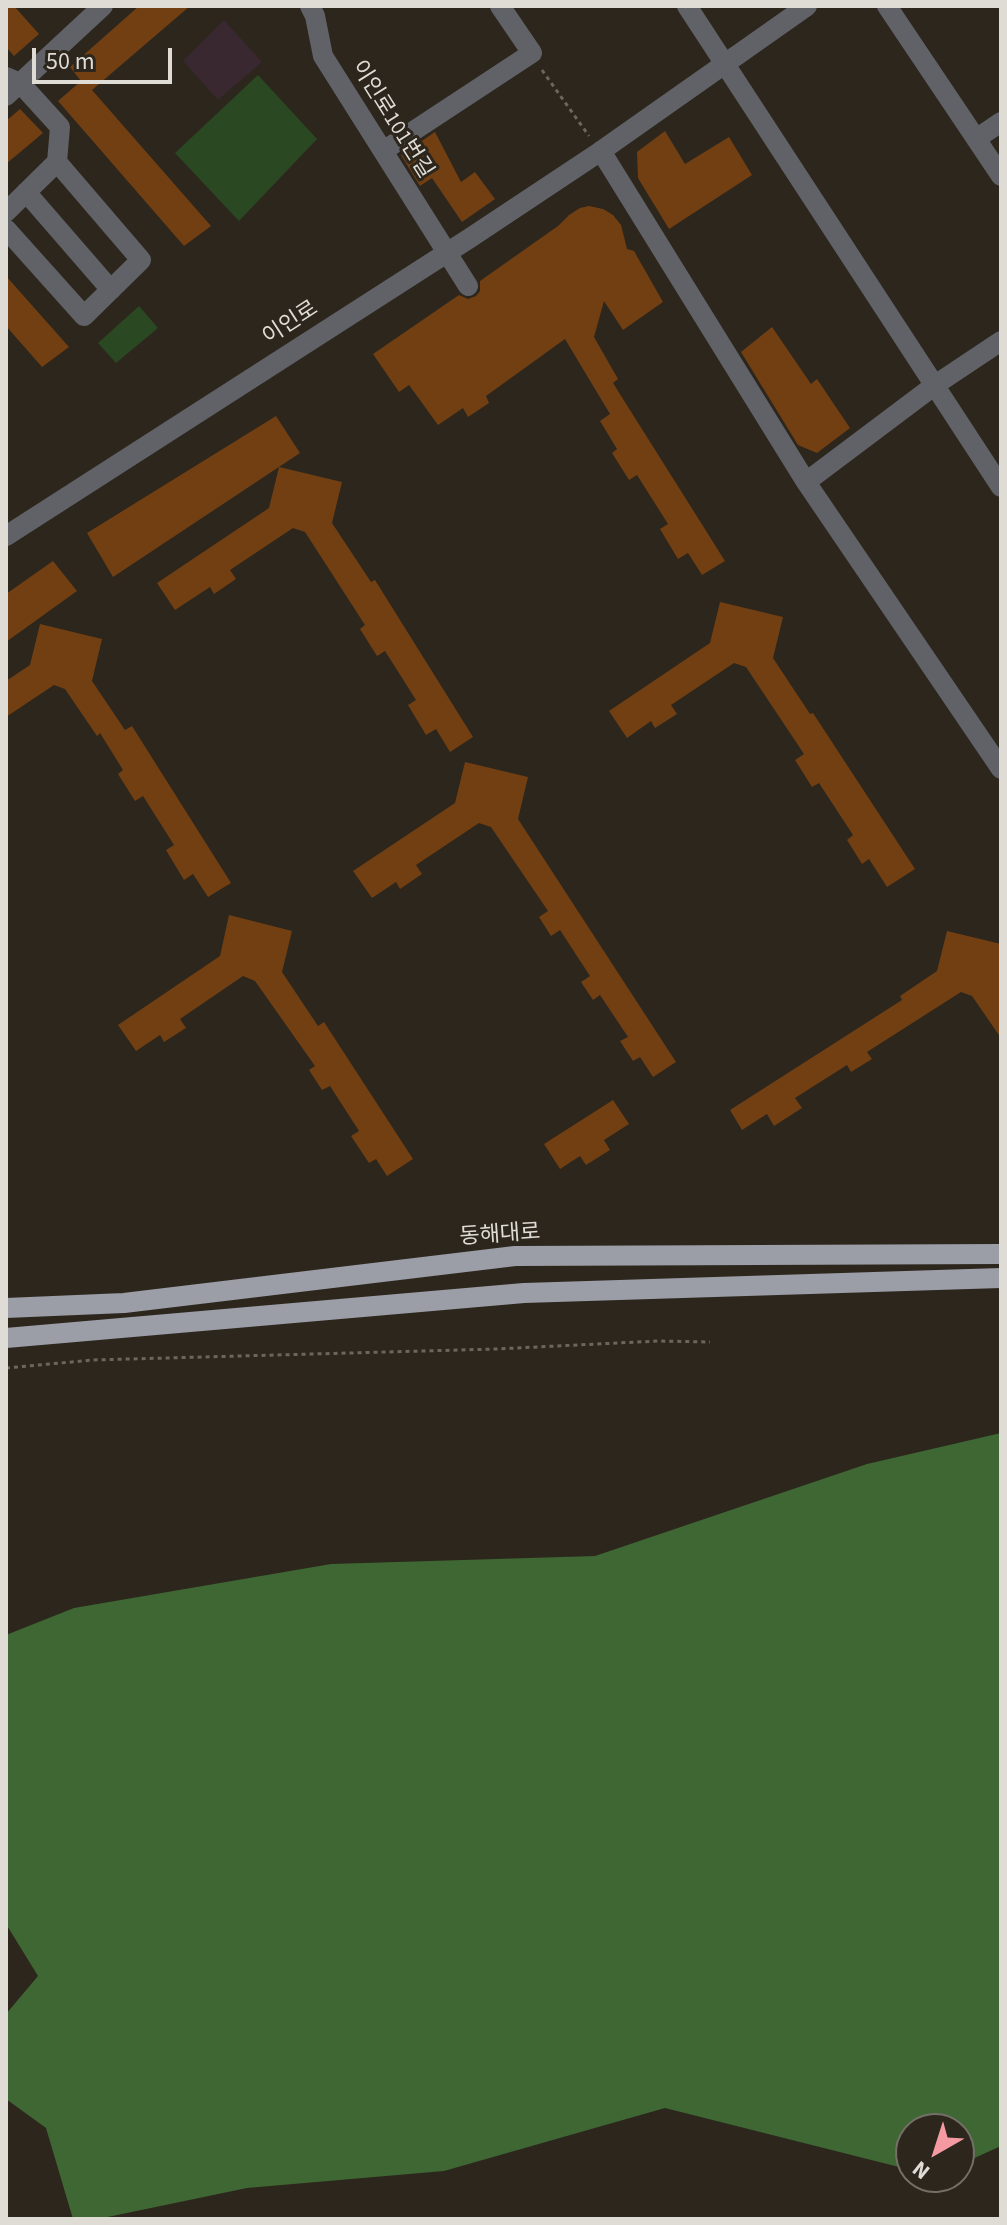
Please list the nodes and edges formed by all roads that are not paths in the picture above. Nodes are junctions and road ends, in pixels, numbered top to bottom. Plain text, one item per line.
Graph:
1 (103, 6) edge
2 (310, 6) edge
3 (500, 6) edge
4 (687, 6) edge
5 (807, 6) edge
6 (887, 6) edge
7 (725, 64) junction
8 (11, 85) edge
9 (1001, 122) edge
10 (976, 139) junction
11 (597, 147) junction
12 (383, 151) junction
13 (57, 162) junction
14 (1001, 176) edge
15 (26, 192) junction
16 (6, 212) edge
17 (6, 229) edge
18 (447, 253) junction
19 (468, 286) dead end
20 (111, 290) junction
21 (1001, 341) edge
22 (935, 385) junction
23 (806, 482) junction
24 (1001, 487) edge
25 (6, 536) edge
26 (1001, 769) edge
27 (1001, 1254) edge
28 (1001, 1278) edge
29 (6, 1308) edge
30 (6, 1338) edge

1 - 8 street
2 - 12 street, 이인로101번길
3 - 12 street
4 - 7 street
5 - 7 street, 이인로
6 - 10 street
7 - 11 street, 이인로
7 - 22 street
8 - 13 street
9 - 10 street
10 - 14 street
11 - 18 street, 이인로
11 - 23 street
12 - 18 street, 이인로101번길
13 - 15 street
13 - 20 street
15 - 16 street
15 - 20 street
17 - 20 street
18 - 19 street, 이인로101번길
18 - 25 street, 이인로
21 - 22 street
22 - 23 street
22 - 24 street
23 - 26 street
27 - 29 main road, 동해대로
28 - 30 main road

